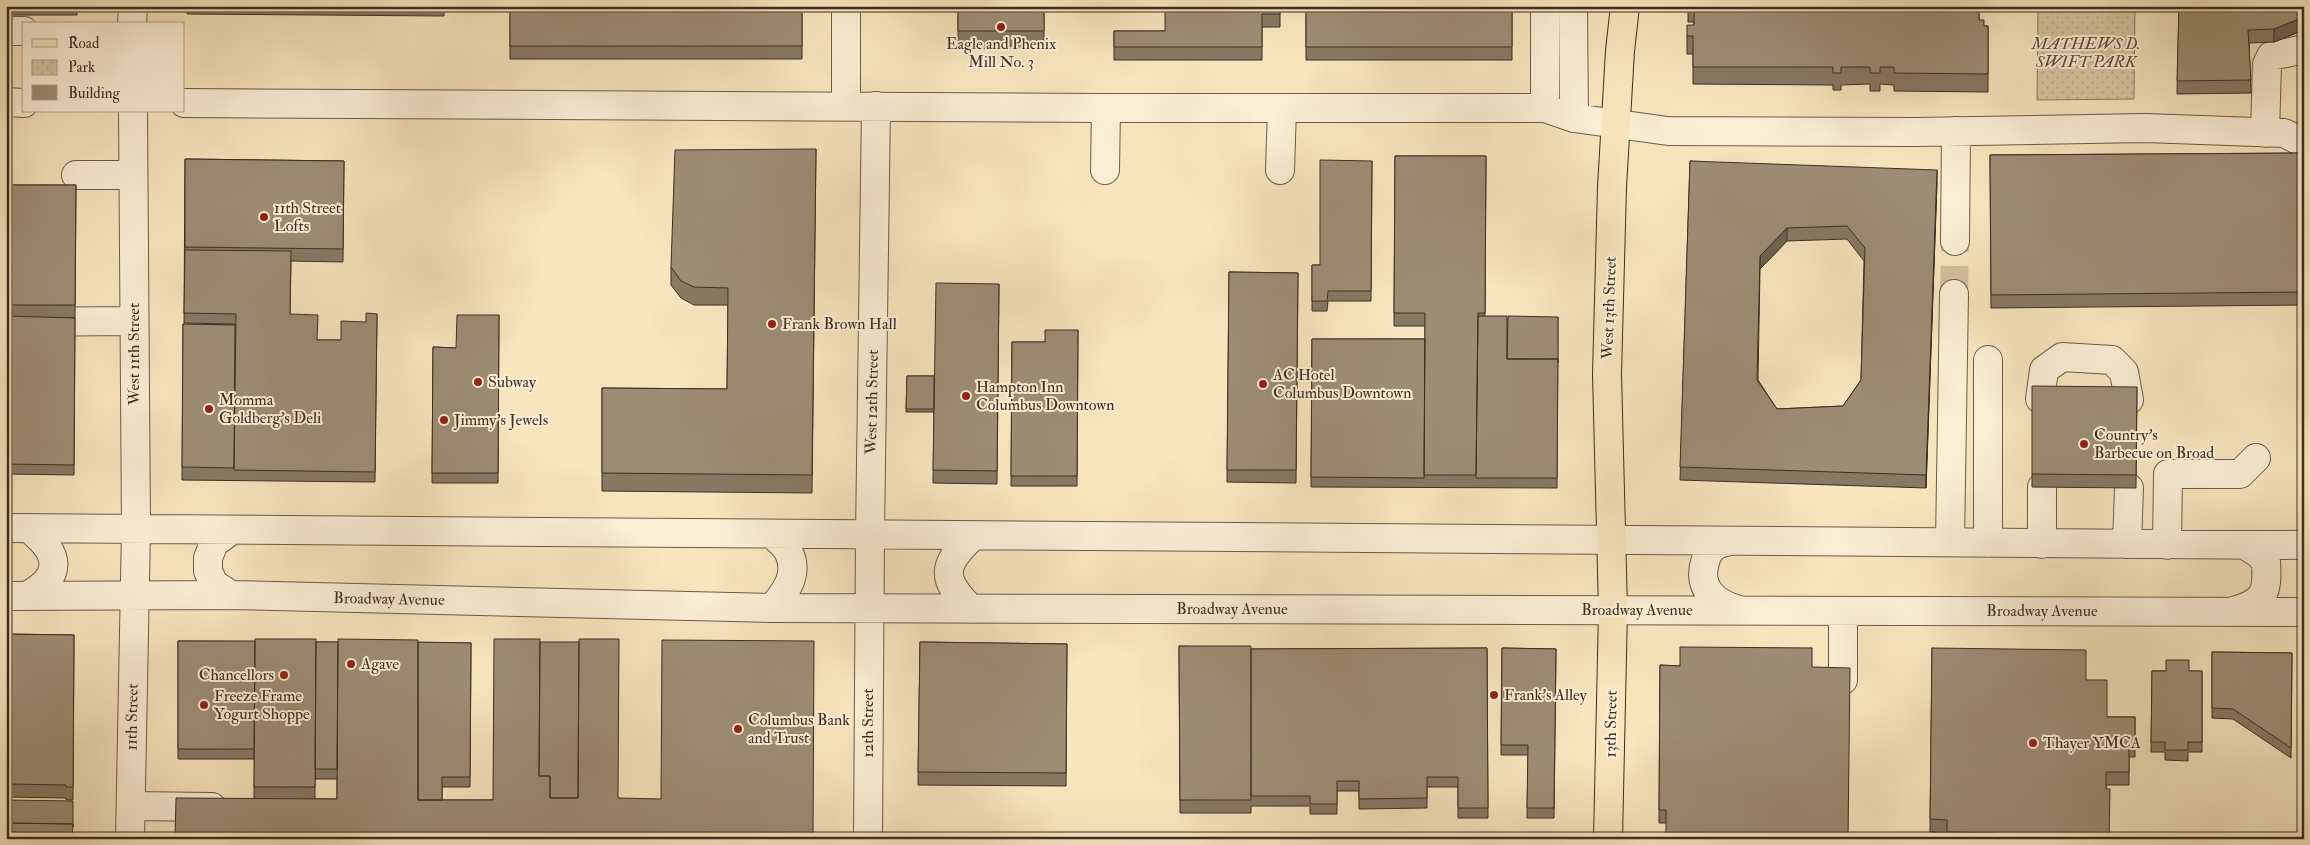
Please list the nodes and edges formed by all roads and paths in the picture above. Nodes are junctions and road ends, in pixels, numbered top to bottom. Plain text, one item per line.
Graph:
1 (132, 6) edge
2 (846, 6) edge
3 (1545, 6) edge
4 (1573, 6) edge
5 (1625, 6) edge
6 (132, 22) edge
7 (6, 31) edge
8 (22, 31) edge
9 (2304, 52) edge
10 (6, 102) edge
11 (22, 102) edge
12 (185, 103) edge
13 (846, 106) junction
14 (876, 106) junction
15 (1106, 108) junction
16 (1282, 108) junction
17 (1545, 108) junction
18 (133, 112) edge
19 (1574, 118) junction
20 (1956, 131) junction
21 (2289, 132) edge
22 (1105, 170) dead end
23 (1280, 170) dead end
24 (76, 175) dead end
25 (133, 175) junction
26 (1955, 241) tunnel mouth
27 (1954, 294) tunnel mouth
28 (134, 321) junction
29 (6, 322) edge
30 (1988, 360) dead end
31 (2040, 399) edge
32 (2129, 400) edge
33 (2256, 458) dead end
34 (2042, 487) edge
35 (2128, 488) edge
36 (17, 528) edge
37 (136, 529) junction
38 (232, 530) junction
39 (772, 534) junction
40 (870, 534) junction
41 (973, 536) junction
42 (1611, 540) junction
43 (1730, 541) junction
44 (1950, 542) junction
45 (1988, 543) junction
46 (2042, 544) junction
47 (2127, 544) junction
48 (2167, 545) junction
49 (2245, 545) junction
50 (2304, 545) edge
51 (17, 596) edge
52 (134, 596) junction
53 (231, 596) junction
54 (772, 608) junction
55 (869, 608) junction
56 (971, 608) junction
57 (1613, 610) junction
58 (1742, 610) junction
59 (1843, 610) junction
60 (2232, 612) junction
61 (2304, 612) edge
62 (1843, 680) edge
63 (130, 806) junction
64 (238, 807) edge
65 (130, 839) edge
66 (868, 839) edge
67 (1608, 839) edge

1 - 6 street
2 - 13 street
3 - 17 street
4 - 19 street
5 - 42 main road, West 13th Street
7 - 8 street
9 - 21 street
10 - 11 street
12 - 13 street
13 - 14 street
14 - 15 street
14 - 40 street, West 12th Street
15 - 16 street
15 - 22 street
16 - 17 street
16 - 23 street
17 - 19 street
18 - 25 street, West 11th Street
19 - 20 street
20 - 21 street
20 - 26 street
24 - 25 street
25 - 28 street, West 11th Street
27 - 44 street
28 - 29 street
28 - 37 street, West 11th Street
30 - 45 street
31 - 32 street
33 - 48 street
34 - 46 street
35 - 47 street
36 - 37 street
36 - 51 street
37 - 38 street
37 - 52 street, West 11th Street
38 - 39 street
38 - 53 street
39 - 40 street
39 - 54 street
40 - 41 street
40 - 55 street, West 12th Street
41 - 42 street
41 - 56 street
42 - 43 street
42 - 57 main road, West 13th Street
43 - 44 street
43 - 58 street
44 - 45 street
45 - 46 street
46 - 47 street
47 - 48 street
48 - 49 street
49 - 50 street
49 - 60 street
51 - 52 street, Broadway Avenue
52 - 53 street, Broadway Avenue
52 - 63 street, 11th Street
53 - 54 street, Broadway Avenue
54 - 55 street, Broadway Avenue
55 - 56 street, Broadway Avenue
55 - 66 street, 12th Street
56 - 57 street, Broadway Avenue
57 - 58 street, Broadway Avenue
57 - 67 main road, 13th Street
58 - 59 street, Broadway Avenue
59 - 60 street, Broadway Avenue
59 - 62 street
60 - 61 street, Broadway Avenue
63 - 64 street
63 - 65 street, 11th Street

